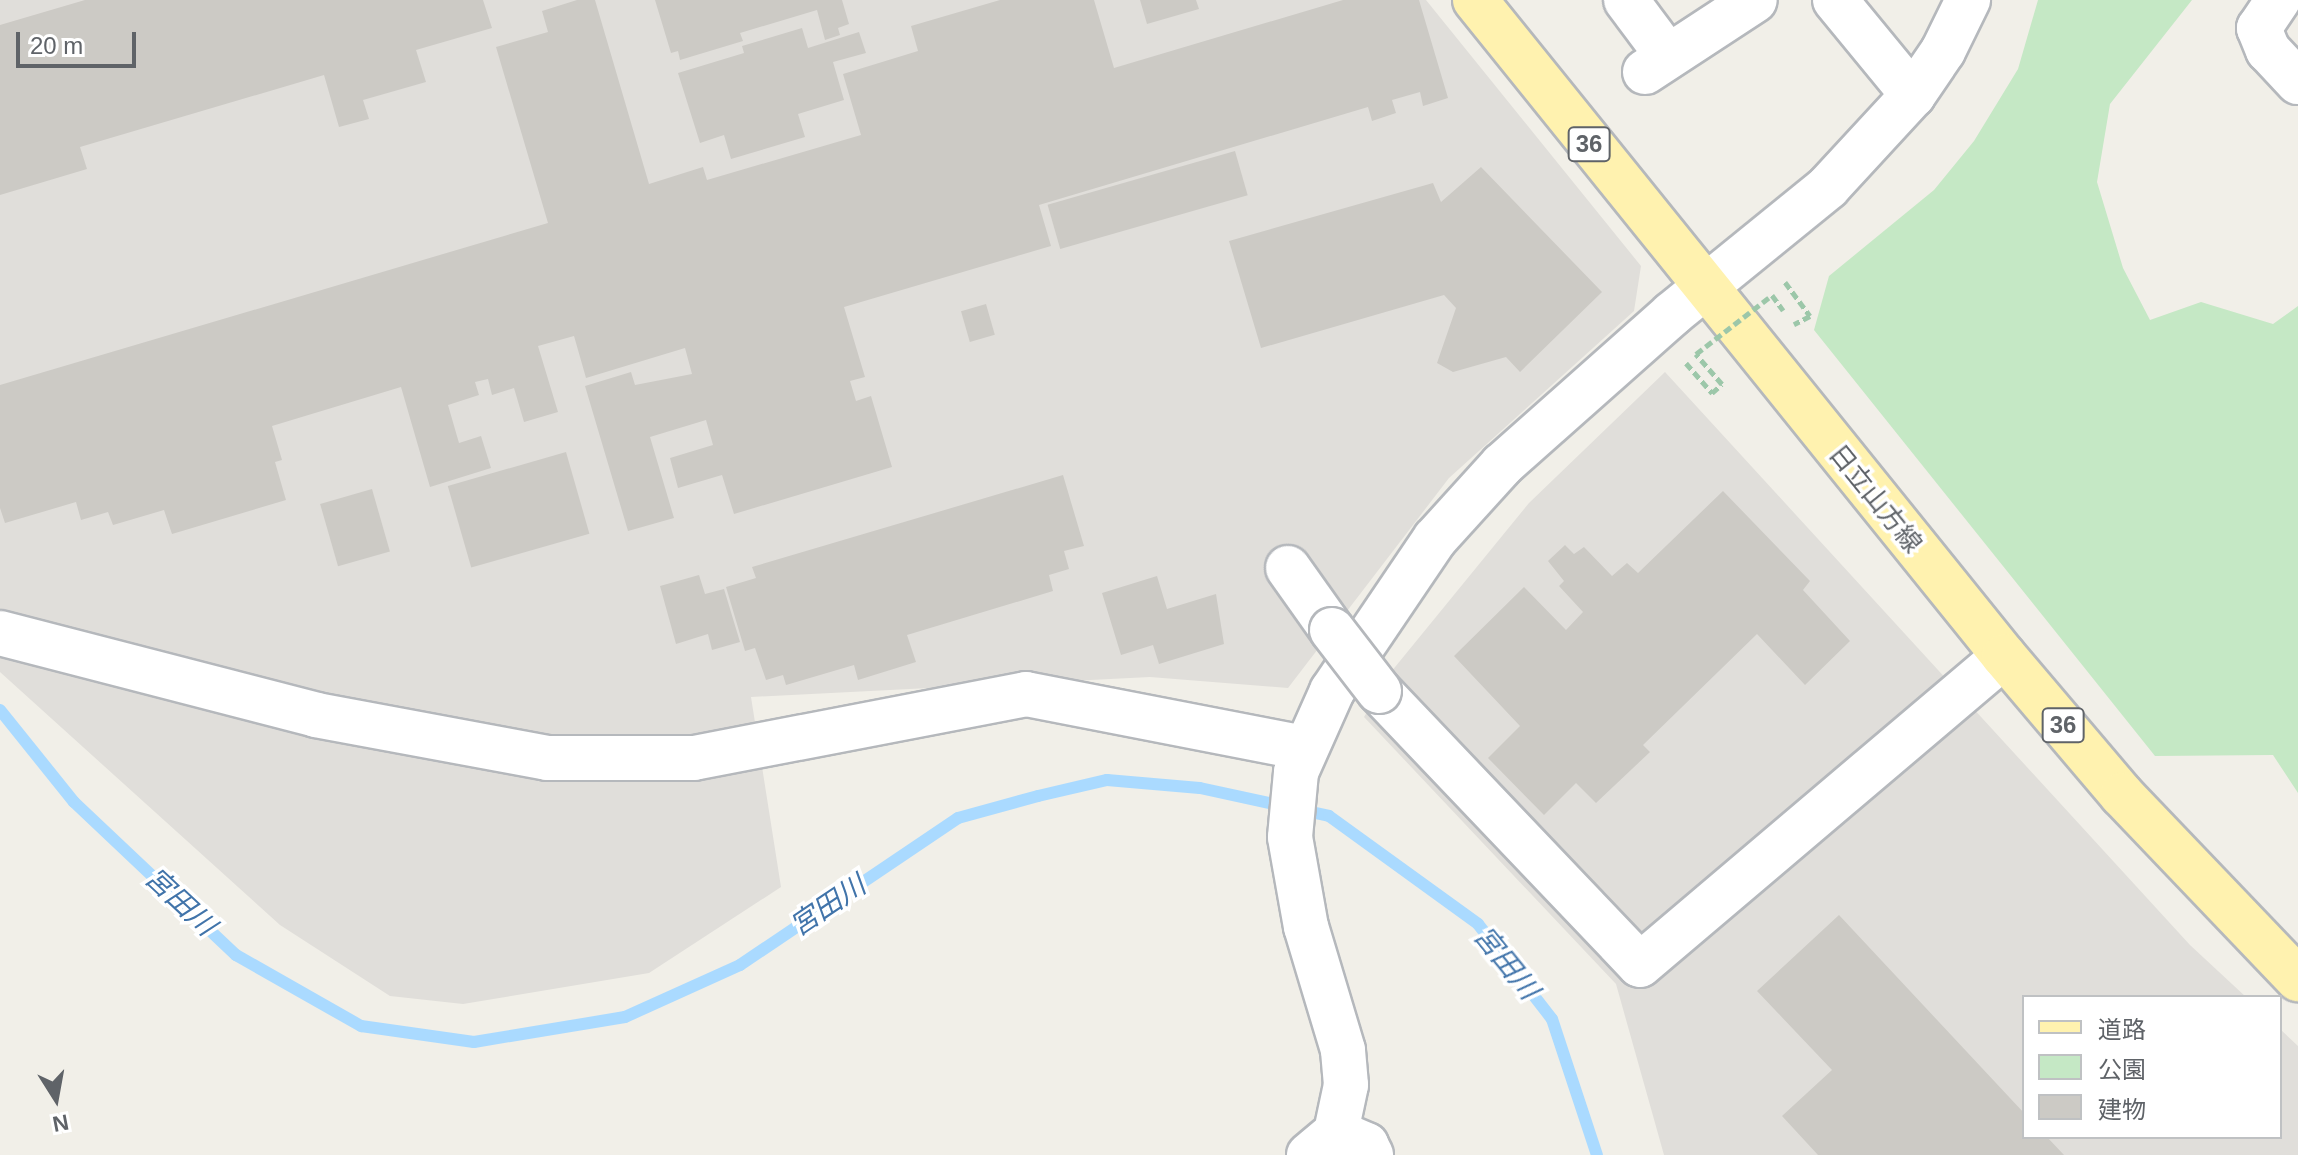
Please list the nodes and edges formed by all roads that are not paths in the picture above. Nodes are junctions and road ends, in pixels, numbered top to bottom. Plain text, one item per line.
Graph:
1 (1475, 0) edge
2 (1626, 0) edge
3 (1755, 0) edge
4 (1835, 0) edge
5 (1968, 0) edge
6 (2278, 0) edge
7 (2298, 82) edge
8 (1913, 95) junction
9 (1703, 289) junction
10 (1288, 568) dead end
11 (0, 633) edge
12 (2004, 656) junction
13 (1301, 760) junction
14 (2298, 979) edge
15 (1339, 1147) edge

1 - 9 main road, 日立山方線 / 36
2 - 3 street
4 - 8 street
5 - 8 street
6 - 7 street
8 - 9 street
9 - 12 main road, 日立山方線 / 36
9 - 13 street
10 - 12 street, bridge
11 - 13 street
12 - 14 main road, 日立山方線 / 36
13 - 15 street

